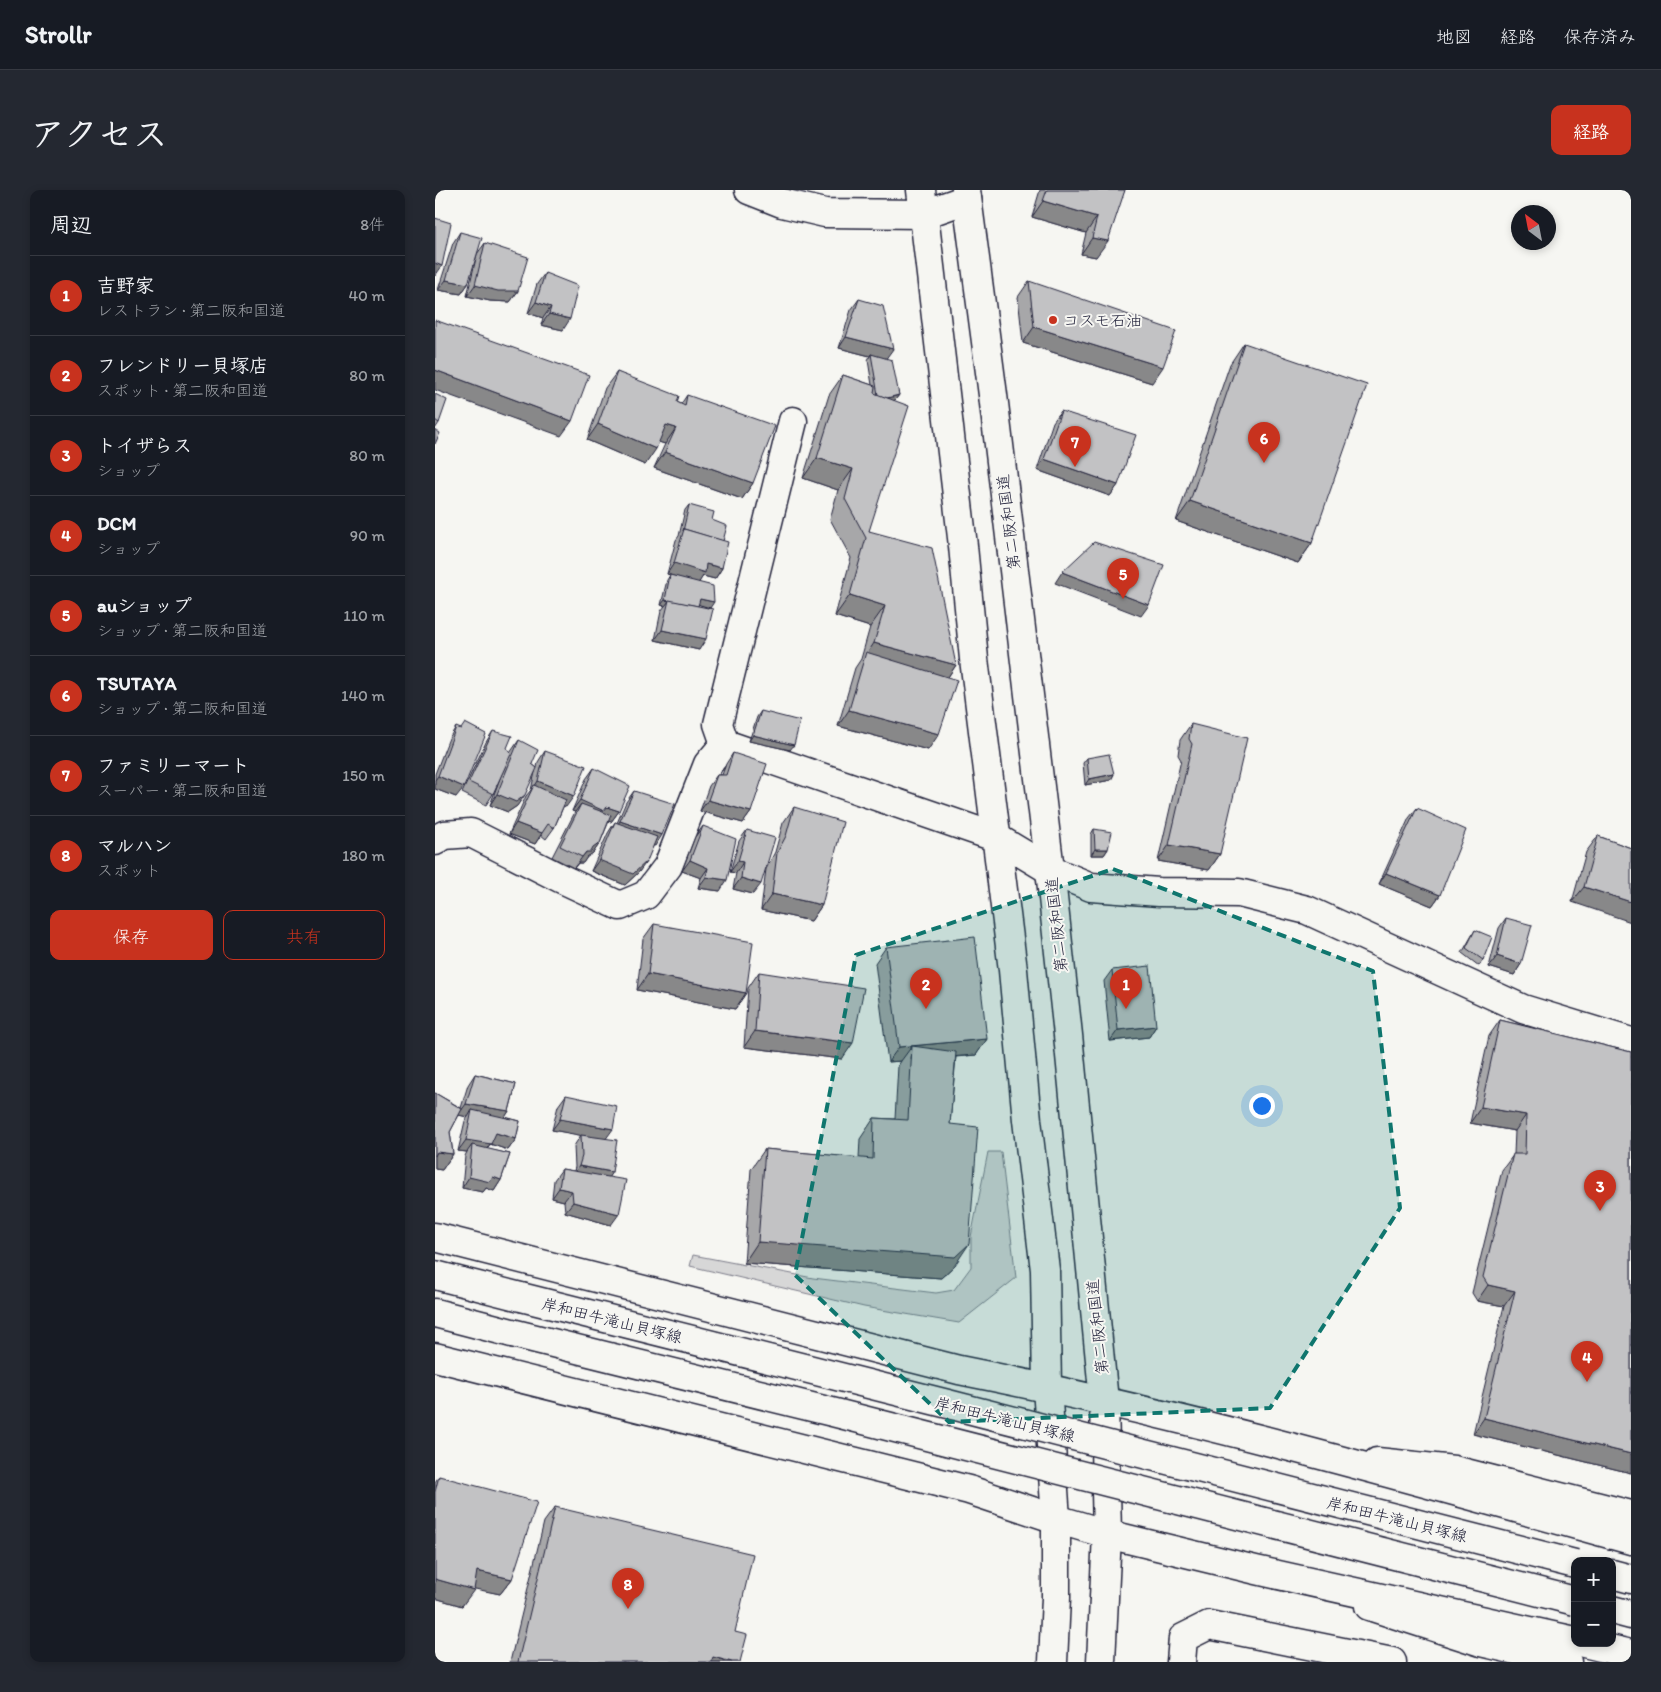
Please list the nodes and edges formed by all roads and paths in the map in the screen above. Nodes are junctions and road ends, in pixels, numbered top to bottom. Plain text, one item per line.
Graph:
1 (749, 190) edge
2 (968, 193) edge
3 (922, 202) edge
4 (793, 420) dead end
5 (725, 744) junction
6 (995, 837) junction
7 (435, 841) edge
8 (1050, 870) junction
9 (1631, 1042) edge
10 (435, 1237) edge
11 (435, 1275) edge
12 (435, 1313) edge
13 (435, 1357) edge
14 (1047, 1387) junction
15 (1104, 1401) junction
16 (1336, 1458) junction
17 (1631, 1515) edge
18 (1056, 1520) junction
19 (1107, 1534) junction
20 (1631, 1540) edge
21 (1571, 1563) edge
22 (1255, 1570) junction
23 (1616, 1575) edge
24 (1631, 1578) edge
25 (1571, 1600) edge
26 (1616, 1611) edge
27 (1631, 1615) edge
28 (1571, 1640) edge
29 (1601, 1647) edge
30 (1631, 1654) edge
31 (1053, 1662) edge
32 (1101, 1662) edge
33 (1181, 1662) edge
34 (1393, 1662) edge
35 (1567, 1662) edge

1 - 3 main road
2 - 3 main road
2 - 8 main road, 第二阪和国道
3 - 6 main road
4 - 5 main road
5 - 6 main road
5 - 7 main road
6 - 8 main road
6 - 14 main road
8 - 9 main road
8 - 15 main road, 第二阪和国道
10 - 14 main road
11 - 21 main road, 岸和田牛滝山貝塚線, bridge
12 - 25 main road, bridge
13 - 18 main road
14 - 15 main road
14 - 18 main road
15 - 16 main road
15 - 19 main road, 第二阪和国道
16 - 17 main road
16 - 20 main road
18 - 19 main road
18 - 31 main road
19 - 22 main road
19 - 32 main road, 第二阪和国道
22 - 28 main road
22 - 35 main road
23 - 24 main road
26 - 27 main road
29 - 30 main road
33 - 34 main road

